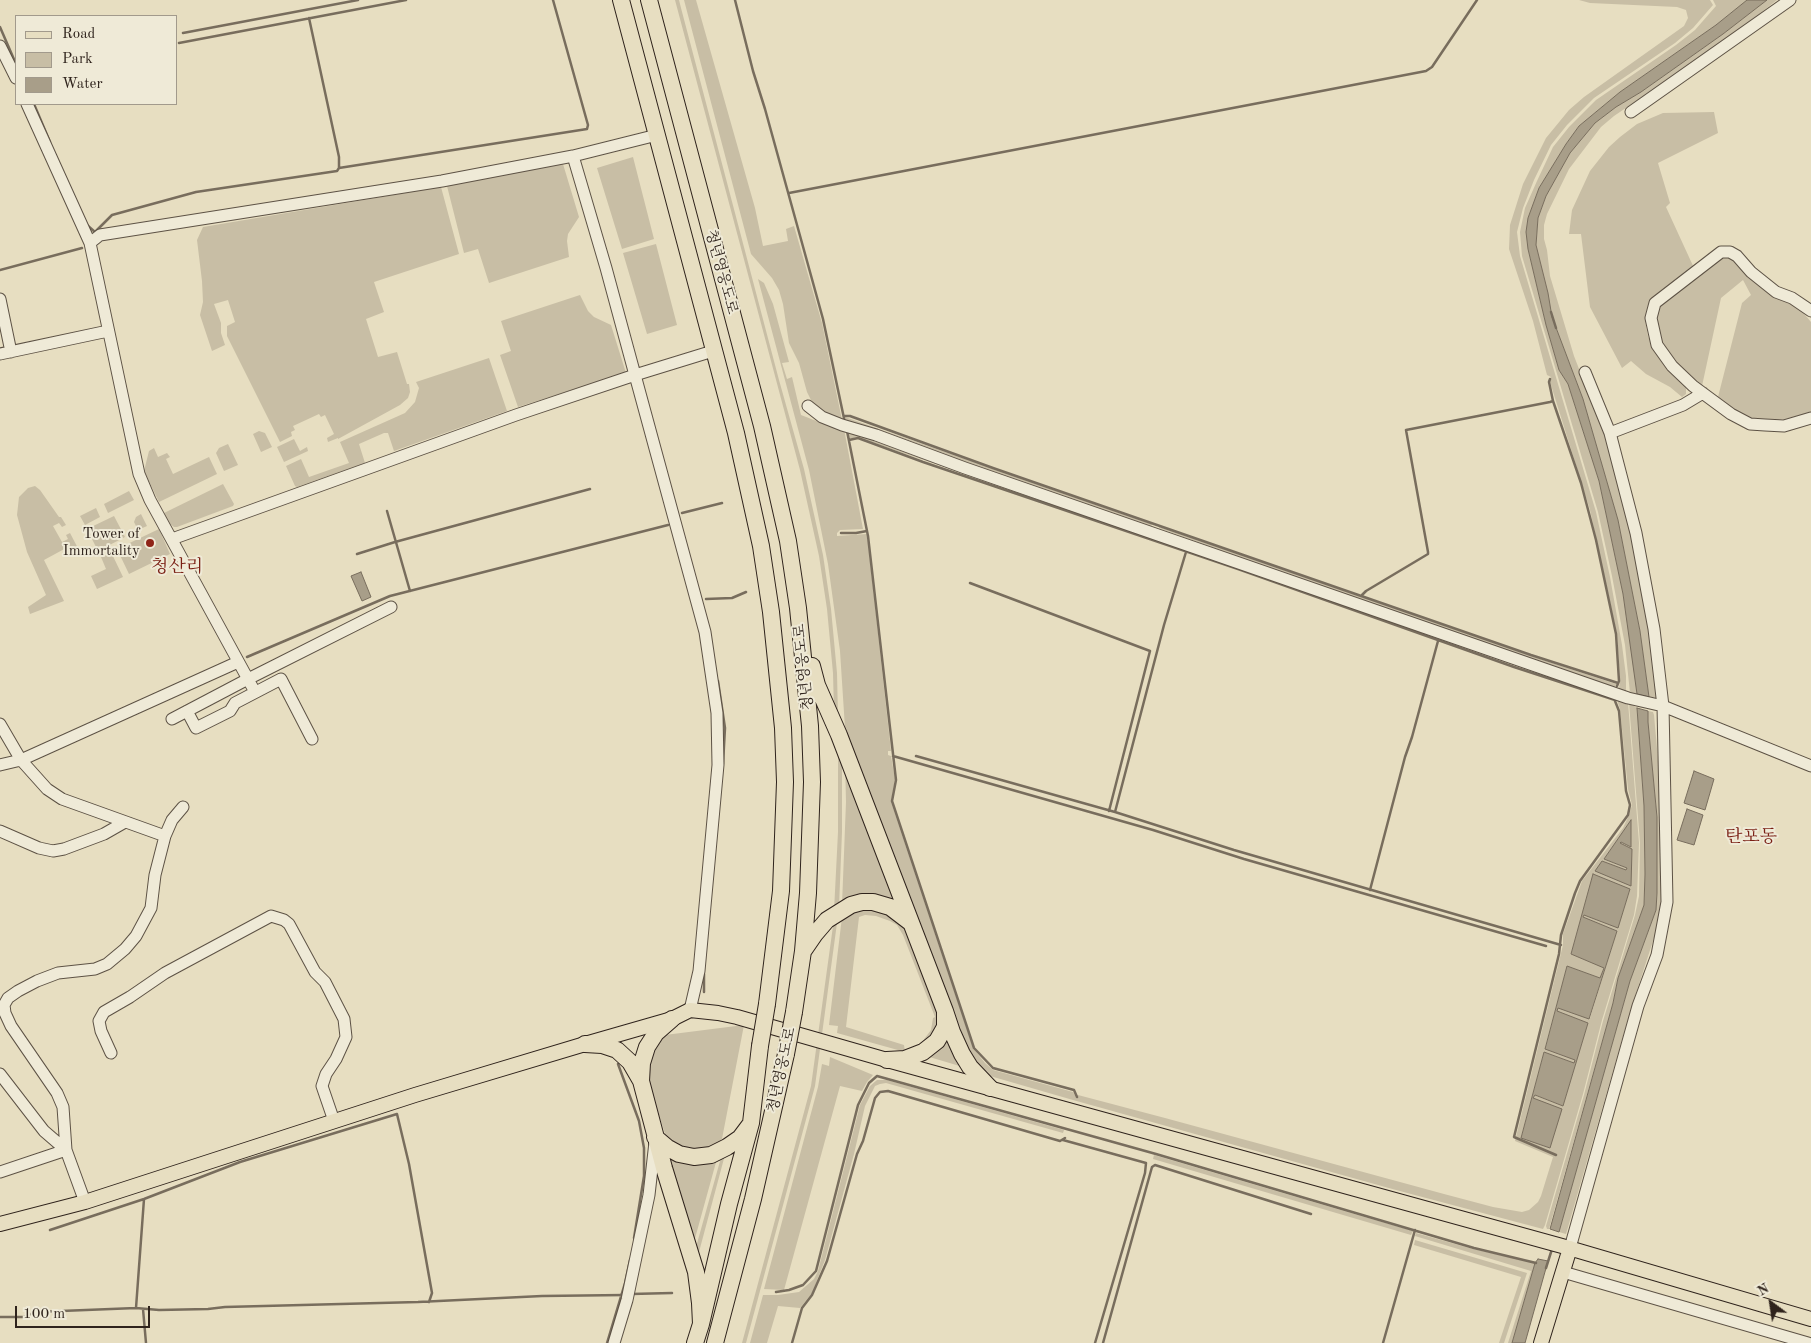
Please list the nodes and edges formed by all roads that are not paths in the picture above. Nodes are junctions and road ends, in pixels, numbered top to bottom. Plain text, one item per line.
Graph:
1 (621, 0) edge
2 (649, 0) edge
3 (1790, 0) edge
4 (0, 46) edge
5 (15, 76) edge
6 (27, 105) edge
7 (1631, 112) dead end
8 (656, 135) junction
9 (573, 156) junction
10 (90, 243) junction
11 (0, 299) edge
12 (1811, 311) edge
13 (108, 331) junction
14 (713, 351) junction
15 (6, 353) edge
16 (1585, 372) dead end
17 (635, 375) junction
18 (1704, 393) junction
19 (808, 406) dead end
20 (1811, 418) edge
21 (1610, 434) junction
22 (172, 539) junction
23 (390, 607) dead end
24 (798, 608) junction
25 (238, 662) junction
26 (248, 678) junction
27 (255, 692) junction
28 (1662, 706) junction
29 (188, 711) junction
30 (172, 719) dead end
31 (0, 724) edge
32 (312, 739) dead end
33 (21, 760) junction
34 (0, 766) edge
35 (1811, 766) edge
36 (183, 807) dead end
37 (125, 822) junction
38 (0, 832) edge
39 (165, 836) junction
40 (911, 922) junction
41 (803, 951) junction
42 (3, 998) edge
43 (690, 1010) junction
44 (945, 1011) junction
45 (672, 1019) junction
46 (585, 1044) junction
47 (111, 1053) dead end
48 (886, 1060) junction
49 (0, 1074) edge
50 (641, 1081) junction
51 (990, 1088) junction
52 (334, 1121) junction
53 (751, 1123) junction
54 (655, 1137) junction
55 (66, 1150) junction
56 (0, 1172) edge
57 (85, 1202) junction
58 (0, 1224) edge
59 (1566, 1247) junction
60 (1563, 1272) junction
61 (1811, 1319) edge
62 (701, 1324) junction
63 (614, 1343) edge
64 (695, 1343) edge
65 (715, 1343) edge
66 (1541, 1343) edge
67 (1808, 1343) edge

1 - 8 highway, 청년영웅도로
2 - 24 highway, 청년영웅도로
3 - 7 street
4 - 5 street
6 - 10 street
8 - 9 street
8 - 14 highway, 청년영웅도로
9 - 10 street
9 - 17 street
10 - 13 street
11 - 15 street
12 - 18 street
13 - 15 street
13 - 22 street
14 - 17 street
14 - 53 highway, 청년영웅도로, bridge
16 - 21 street
17 - 22 street
17 - 43 street
18 - 20 street
18 - 21 street
19 - 28 street
21 - 28 street
22 - 25 street
23 - 26 street
24 - 40 highway
24 - 41 highway, 청년영웅도로
25 - 26 street
25 - 33 street
26 - 27 street
26 - 29 street
27 - 29 street
27 - 32 street
28 - 35 street
28 - 59 street
29 - 30 street
31 - 33 street
33 - 34 street
33 - 37 street
36 - 39 street
37 - 38 street
37 - 39 street
39 - 42 street
40 - 41 highway
40 - 44 highway
41 - 65 highway, 청년영웅도로, bridge
42 - 55 street
43 - 45 main road
43 - 48 main road
44 - 48 highway
44 - 51 highway
45 - 46 main road
45 - 50 highway
46 - 50 highway
46 - 52 main road
47 - 52 street
48 - 51 main road
49 - 55 street
50 - 54 highway
51 - 59 main road
52 - 57 main road
53 - 54 highway
53 - 62 highway, 청년영웅도로
54 - 62 highway
54 - 63 street
55 - 56 street
55 - 57 street
57 - 58 main road
59 - 60 main road
59 - 61 main road
60 - 66 main road
60 - 67 street
62 - 64 highway, 청년영웅도로

